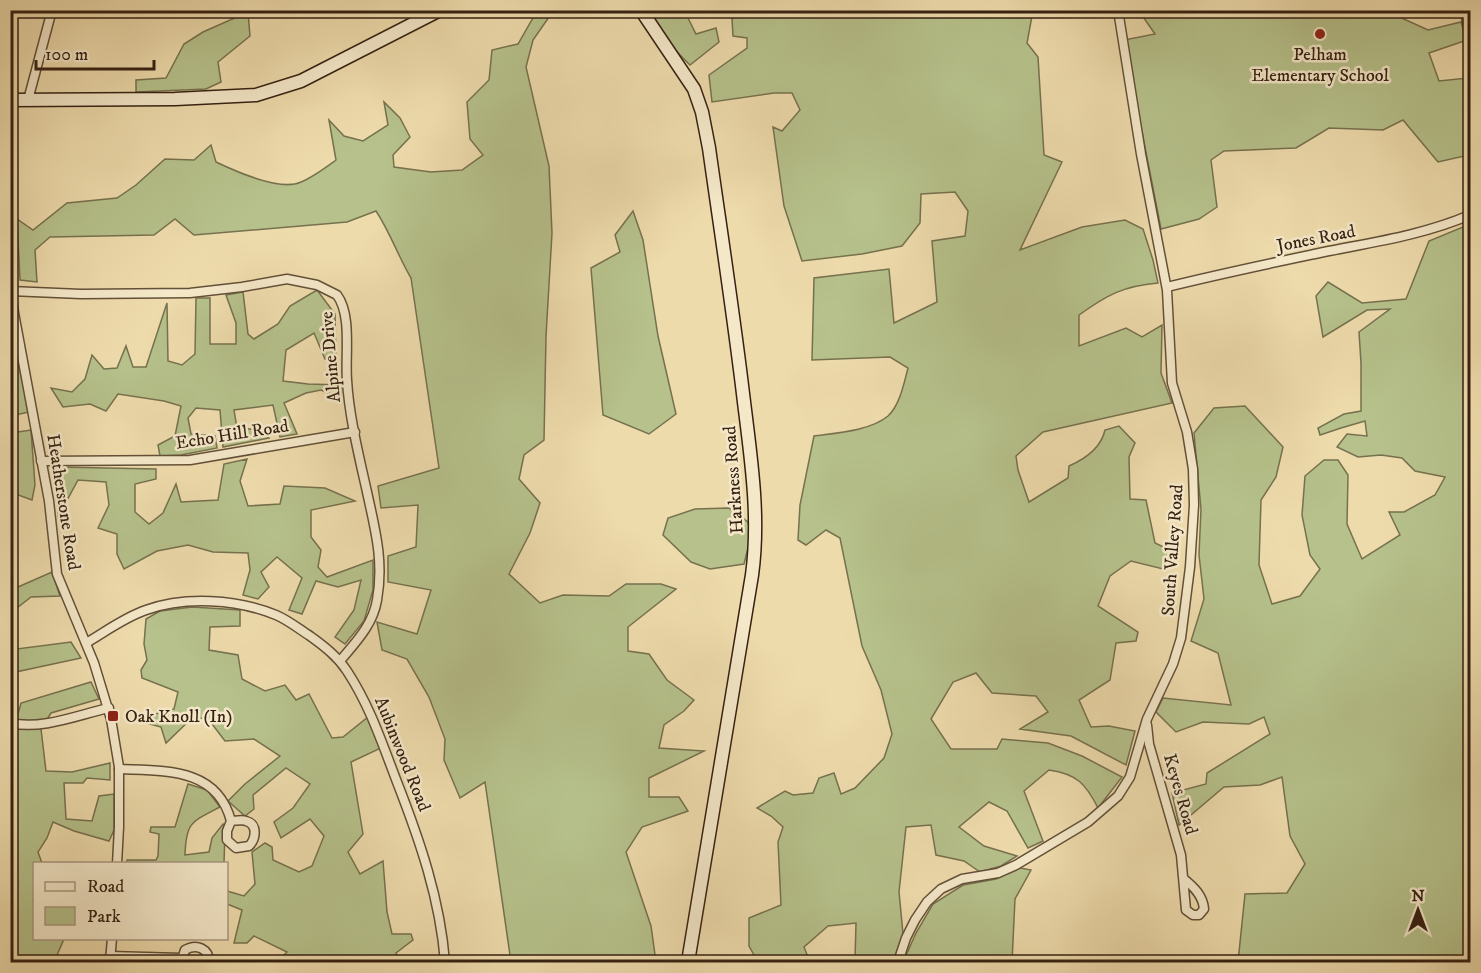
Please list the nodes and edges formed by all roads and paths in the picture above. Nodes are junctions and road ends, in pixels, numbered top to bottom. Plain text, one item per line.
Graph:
1 (52, 10) edge
2 (440, 10) edge
3 (641, 10) edge
4 (1118, 10) edge
5 (1465, 10) edge
6 (1470, 42) edge
7 (10, 100) edge
8 (28, 100) junction
9 (1470, 215) edge
10 (10, 246) edge
11 (1167, 287) junction
12 (11, 291) edge
13 (355, 432) junction
14 (41, 461) junction
15 (86, 643) junction
16 (340, 662) junction
17 (109, 708) junction
18 (1147, 719) junction
19 (10, 723) edge
20 (119, 770) junction
21 (231, 821) dead end
22 (117, 862) edge
23 (1184, 879) dead end
24 (112, 940) edge
25 (110, 959) edge
26 (181, 960) edge
27 (209, 963) edge
28 (445, 963) edge
29 (688, 963) edge
30 (898, 963) edge

1 - 8 street
2 - 8 main road
3 - 29 main road, Harkness Road
4 - 11 street, South Valley Road
5 - 6 street
7 - 8 main road
9 - 11 street, Jones Road
10 - 12 street, Heatherstone Road
11 - 18 street, South Valley Road
12 - 13 street, Alpine Drive
12 - 14 street, Heatherstone Road
13 - 14 street, Echo Hill Road
13 - 16 street, Alpine Drive
14 - 15 street, Heatherstone Road
15 - 16 street, Aubinwood Road
15 - 17 street, Heatherstone Road
16 - 28 street, Aubinwood Road
17 - 19 street
17 - 20 street, Heatherstone Road
18 - 23 street, Keyes Road
18 - 30 street, South Valley Road
20 - 21 street
20 - 22 street, Heatherstone Road
24 - 25 street
25 - 26 street
26 - 27 street

